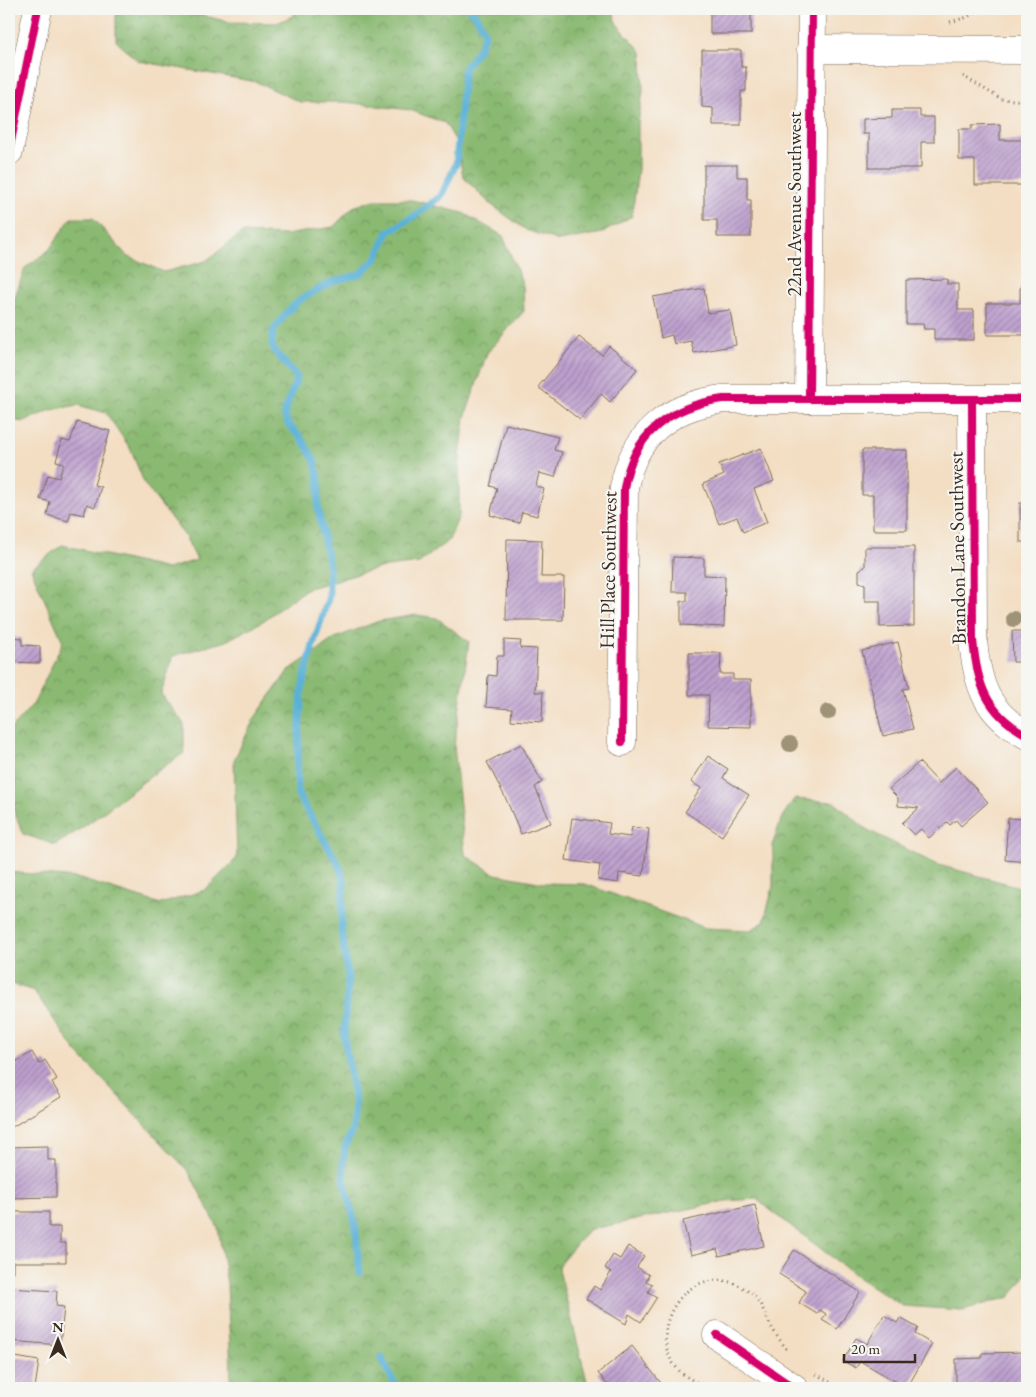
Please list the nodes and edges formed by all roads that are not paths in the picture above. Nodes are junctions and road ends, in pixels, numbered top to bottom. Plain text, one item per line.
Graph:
1 (38, 9) edge
2 (812, 9) edge
3 (812, 49) junction
4 (1027, 50) edge
5 (9, 151) edge
6 (809, 399) junction
7 (972, 400) junction
8 (1027, 400) edge
9 (1027, 735) edge
10 (622, 742) dead end
11 (717, 1335) dead end
12 (794, 1388) edge

1 - 5 street
2 - 3 street, 22nd Avenue Southwest
3 - 4 street
3 - 6 street, 22nd Avenue Southwest
6 - 7 street, Hill Place Southwest
6 - 10 street, Hill Place Southwest
7 - 8 street, Hill Place Southwest
7 - 9 street, Brandon Lane Southwest
11 - 12 street

